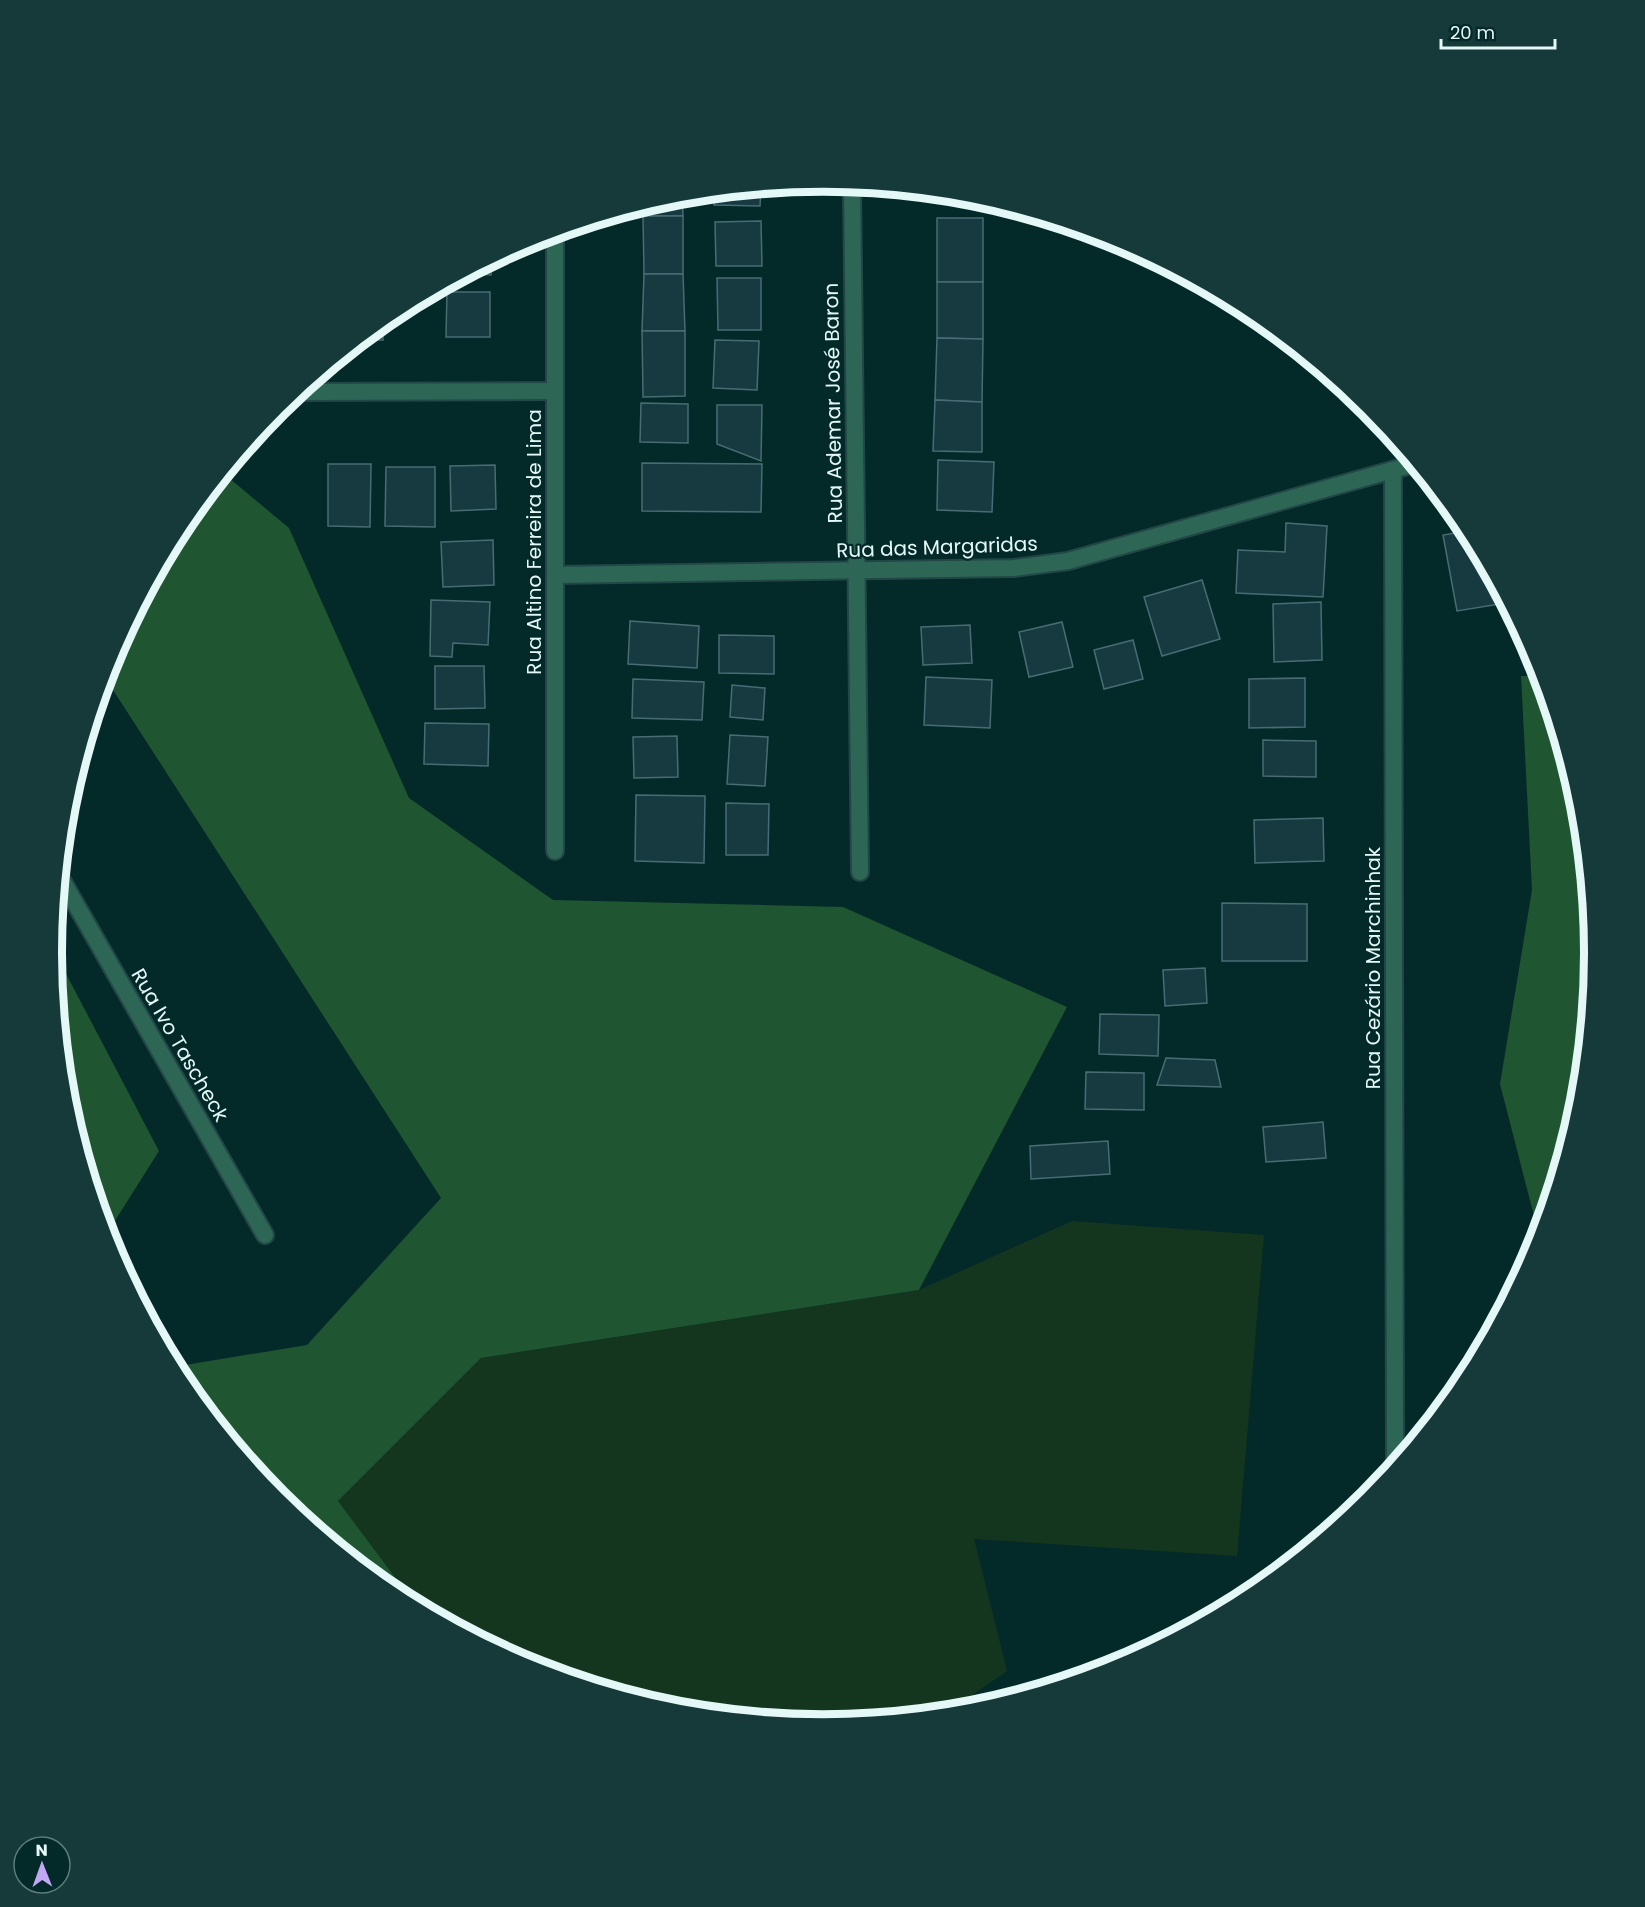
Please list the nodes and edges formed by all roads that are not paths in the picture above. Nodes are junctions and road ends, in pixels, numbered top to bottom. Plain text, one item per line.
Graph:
1 (852, 193) edge
2 (555, 241) edge
3 (555, 391) junction
4 (309, 392) edge
5 (1407, 466) edge
6 (1393, 470) junction
7 (856, 572) junction
8 (555, 575) junction
9 (555, 851) dead end
10 (860, 872) dead end
11 (65, 885) edge
12 (265, 1235) dead end
13 (1395, 1455) edge

1 - 7 street, Rua Ademar José Baron
2 - 3 street, Rua Altino Ferreira de Lima
3 - 4 street
3 - 8 street, Rua Altino Ferreira de Lima
5 - 6 street, Rua das Margaridas
6 - 7 street, Rua das Margaridas
6 - 13 street, Rua Cezário Marchinhak
7 - 8 street, Rua das Margaridas
7 - 10 street, Rua Ademar José Baron
8 - 9 street, Rua Altino Ferreira de Lima
11 - 12 street, Rua Ivo Tascheck

